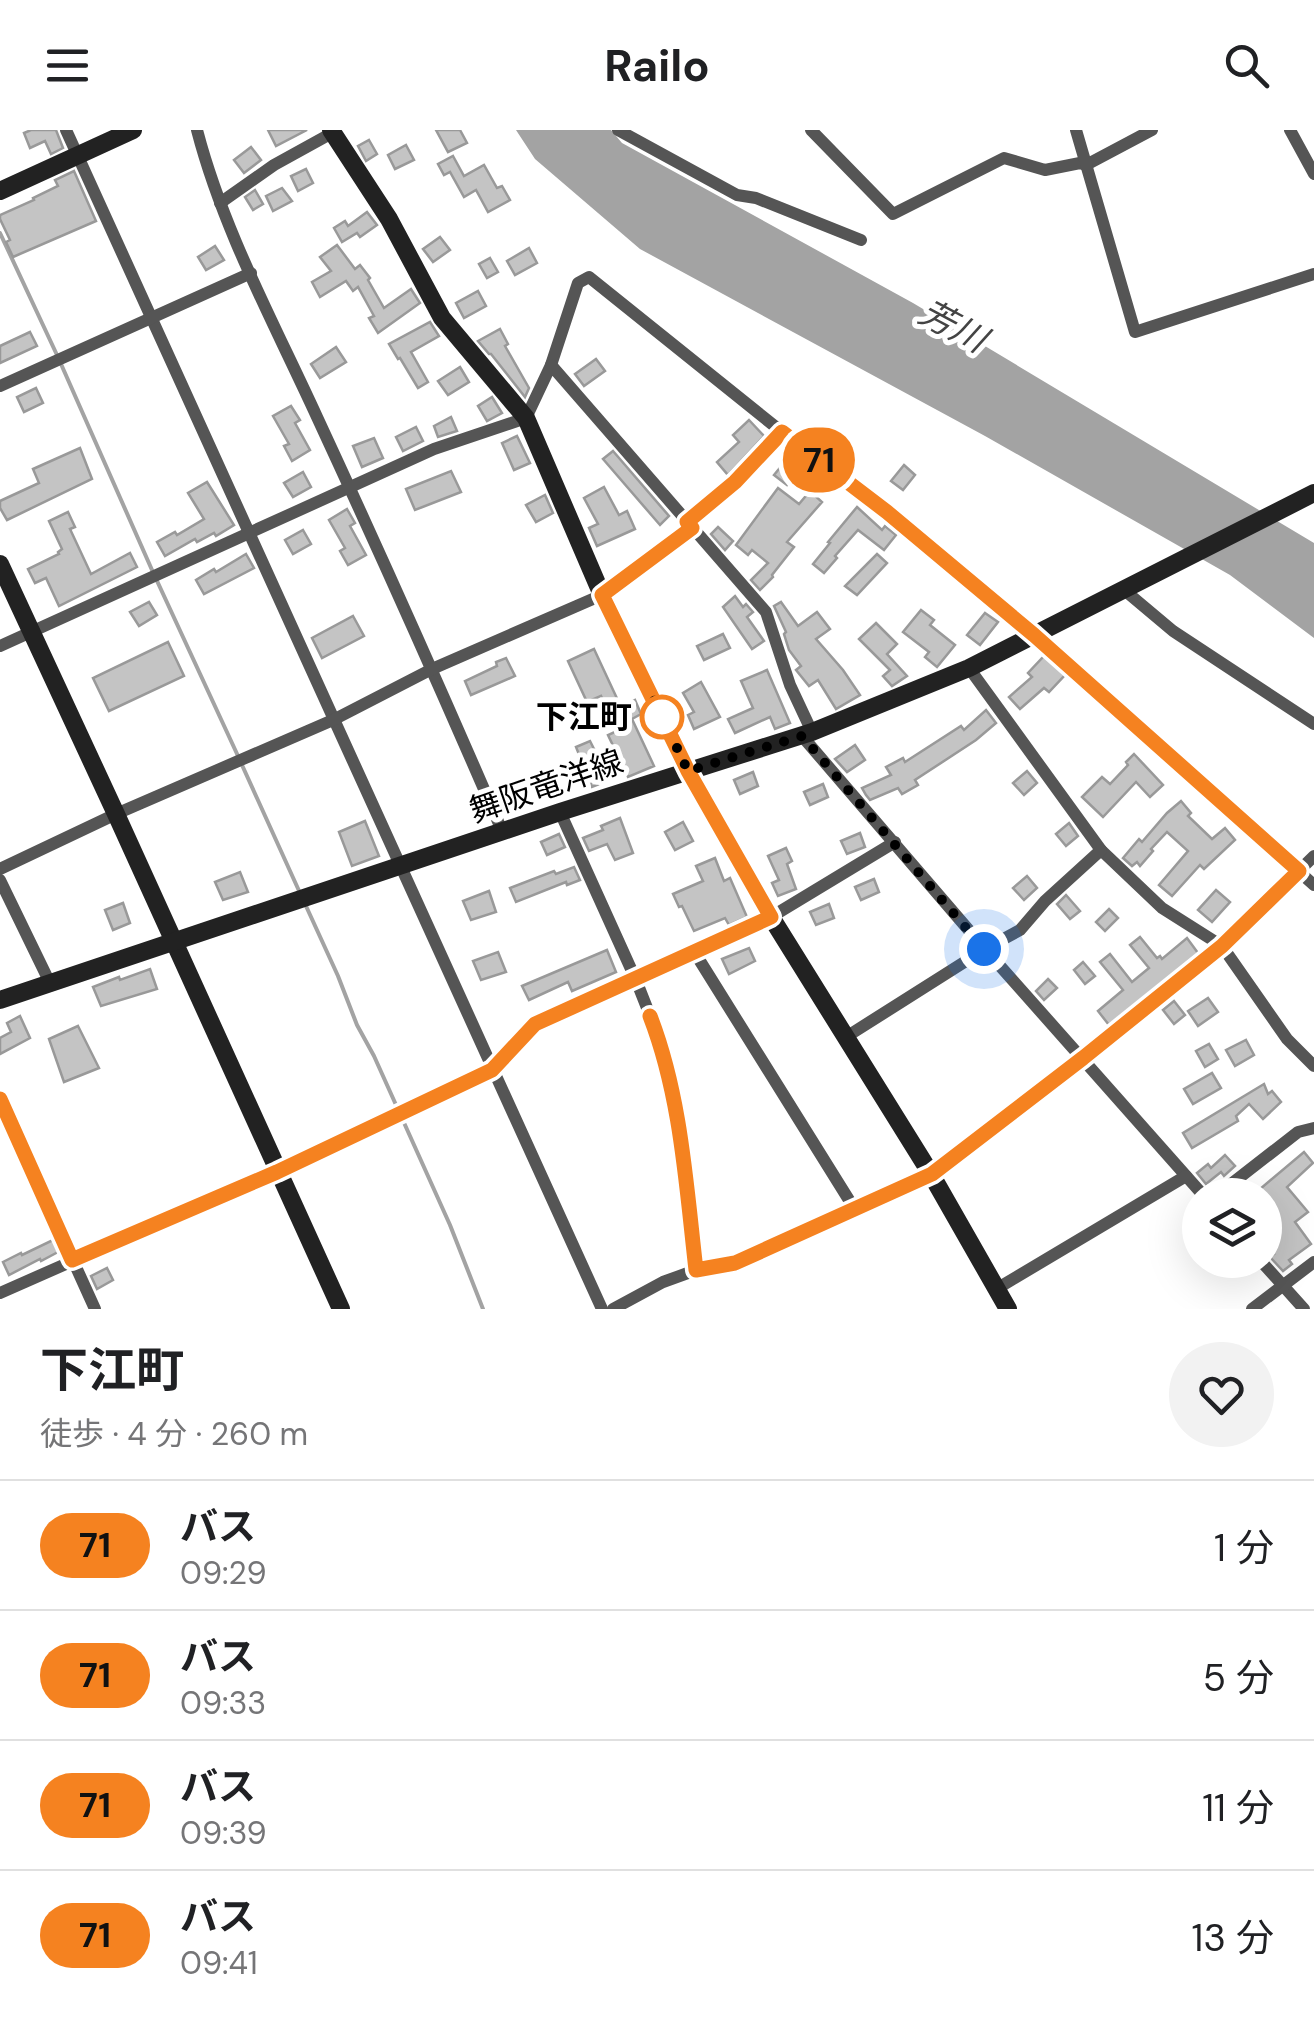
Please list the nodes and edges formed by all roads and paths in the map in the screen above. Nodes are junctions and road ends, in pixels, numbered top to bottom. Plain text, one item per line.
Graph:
1 (66, 130) edge
2 (133, 130) edge
3 (197, 130) edge
4 (618, 130) edge
5 (811, 130) edge
6 (1076, 130) edge
7 (1152, 130) edge
8 (1290, 130) edge
9 (332, 132) edge
10 (79, 155) junction
11 (1086, 165) junction
12 (1314, 174) edge
13 (0, 190) edge
14 (220, 202) junction
15 (861, 240) dead end
16 (251, 273) junction
17 (1314, 274) edge
18 (152, 316) junction
19 (551, 365) junction
20 (0, 386) edge
21 (526, 418) junction
22 (782, 432) junction
23 (349, 486) junction
24 (1309, 495) edge
25 (690, 525) junction
26 (249, 532) junction
27 (0, 564) edge
28 (1131, 585) junction
29 (602, 595) junction
30 (30, 632) junction
31 (1034, 635) junction
32 (0, 646) edge
33 (969, 668) junction
34 (432, 669) junction
35 (333, 720) junction
36 (1314, 724) edge
37 (807, 734) junction
38 (688, 771) junction
39 (560, 812) junction
40 (116, 814) junction
41 (504, 833) junction
42 (895, 842) junction
43 (1101, 850) junction
44 (1314, 856) edge
45 (401, 866) junction
46 (0, 869) edge
47 (1299, 871) junction
48 (0, 880) edge
49 (1314, 885) edge
50 (771, 917) junction
51 (174, 942) junction
52 (1222, 946) junction
53 (984, 949) junction
54 (696, 953) junction
55 (636, 980) junction
56 (50, 983) junction
57 (0, 1000) edge
58 (846, 1037) junction
59 (1083, 1058) junction
60 (1314, 1066) edge
61 (492, 1070) junction
62 (0, 1099) edge
63 (1314, 1128) edge
64 (277, 1172) junction
65 (932, 1174) junction
66 (1186, 1176) joint
67 (1239, 1178) edge
68 (854, 1208) junction
69 (72, 1260) junction
70 (1314, 1262) edge
71 (696, 1270) junction
72 (1276, 1278) edge
73 (1283, 1286) junction
74 (998, 1288) junction
75 (0, 1293) edge
76 (638, 1296) junction
77 (95, 1309) edge
78 (341, 1309) edge
79 (602, 1309) edge
80 (613, 1309) edge
81 (648, 1309) edge
82 (1008, 1309) edge
83 (1252, 1309) edge
84 (1304, 1309) edge

1 - 10 street
2 - 10 street
3 - 14 street
4 - 15 street
5 - 11 street
6 - 11 street
7 - 11 street
8 - 12 street
9 - 14 street
9 - 21 street
10 - 13 street
10 - 18 street
11 - 17 street
14 - 16 street
16 - 18 street
16 - 23 street
18 - 20 street
18 - 26 street
19 - 21 street
19 - 22 street
19 - 25 street
21 - 23 street
21 - 29 street
22 - 25 street
22 - 31 street
23 - 26 street
23 - 34 street
24 - 28 street, 舞阪竜洋線
25 - 29 street
25 - 37 street
26 - 30 street
26 - 35 street
27 - 30 street
28 - 31 street, 舞阪竜洋線
28 - 36 street
29 - 34 street
29 - 38 street
30 - 32 street
30 - 40 street
31 - 33 street, 舞阪竜洋線
31 - 47 street
33 - 37 street, 舞阪竜洋線
33 - 43 street
34 - 35 street
34 - 41 street
35 - 40 street
35 - 45 street
37 - 38 street, 舞阪竜洋線
37 - 42 street
38 - 39 street, 舞阪竜洋線
38 - 50 street
39 - 41 street, 舞阪竜洋線
39 - 55 street
40 - 46 street
40 - 51 street
41 - 45 street, 舞阪竜洋線
42 - 50 street
42 - 53 street
43 - 52 street
43 - 53 street
44 - 47 street
45 - 51 street, 舞阪竜洋線
45 - 61 street
47 - 49 street
47 - 52 street
48 - 56 street
50 - 54 street
50 - 58 street
51 - 56 street, 舞阪竜洋線
51 - 64 street
52 - 59 street
52 - 60 street
53 - 58 street
53 - 59 street
54 - 55 street
54 - 68 street
55 - 61 street
55 - 71 street
56 - 57 street, 舞阪竜洋線
58 - 65 street
59 - 65 street
59 - 66 street
61 - 64 street
61 - 79 street
62 - 69 street
63 - 67 street
64 - 69 street
64 - 78 street
65 - 68 street
65 - 74 street
66 - 74 street
68 - 71 street
69 - 75 street
69 - 77 street
70 - 73 street
71 - 76 street
72 - 73 street
73 - 83 street
73 - 84 street
74 - 82 street
76 - 80 street
76 - 81 street

